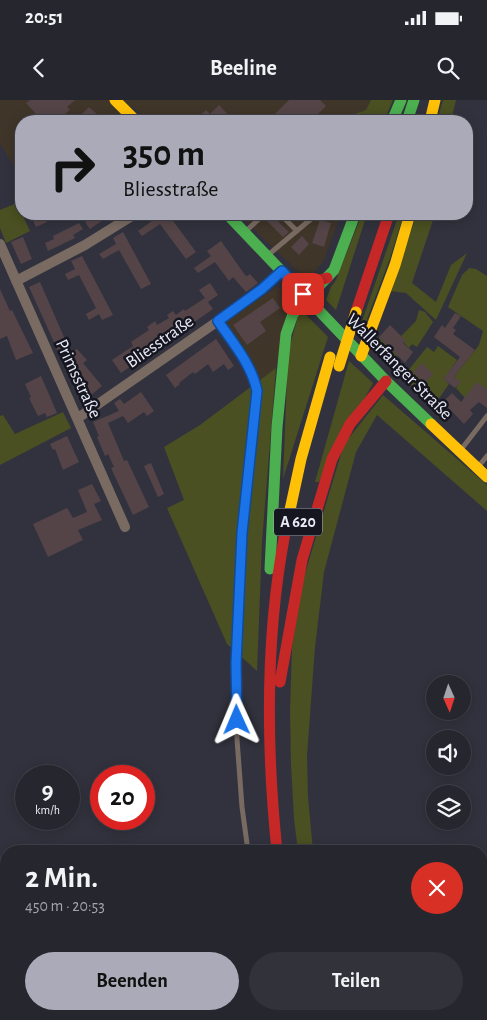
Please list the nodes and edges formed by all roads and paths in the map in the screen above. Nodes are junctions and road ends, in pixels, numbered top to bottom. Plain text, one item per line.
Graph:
1 (401, 100) edge
2 (414, 100) edge
3 (426, 100) edge
4 (434, 100) edge
5 (121, 104) edge
6 (131, 115) edge
7 (395, 115) edge
8 (409, 115) edge
9 (421, 115) edge
10 (431, 115) edge
11 (126, 220) edge
12 (233, 220) edge
13 (257, 220) edge
14 (286, 220) edge
15 (310, 220) edge
16 (353, 220) edge
17 (375, 220) edge
18 (387, 220) edge
19 (408, 220) edge
20 (297, 231) junction
21 (245, 232) junction
22 (0, 244) edge
23 (267, 256) junction
24 (282, 271) junction
25 (329, 277) junction
26 (16, 281) junction
27 (296, 286) junction
28 (307, 298) junction
29 (352, 307) junction
30 (218, 321) junction
31 (361, 356) junction
32 (386, 381) junction
33 (487, 416) edge
34 (78, 418) junction
35 (460, 452) junction
36 (487, 456) edge
37 (477, 468) junction
38 (487, 477) edge
39 (125, 527) dead end
40 (271, 649) junction
41 (280, 682) junction
42 (247, 845) edge
43 (277, 845) edge
44 (287, 845) edge

1 - 7 main road
2 - 8 main road
3 - 9 main road
4 - 10 main road
5 - 6 main road
11 - 26 street
12 - 21 main road, Wallerfanger Straße
13 - 21 lane
14 - 20 lane
15 - 20 lane
16 - 25 main road
17 - 29 main road, A 620
18 - 29 main road, A 620
19 - 31 main road
20 - 23 lane
21 - 23 main road, Wallerfanger Straße
22 - 26 street, Primsstraße
23 - 24 main road, Wallerfanger Straße
24 - 27 main road, Wallerfanger Straße
24 - 30 street, Bliesstraße
25 - 27 main road
25 - 28 main road
26 - 34 street, Primsstraße
27 - 28 main road, Wallerfanger Straße
28 - 31 main road, Wallerfanger Straße
28 - 40 main road
29 - 40 main road, A 620
29 - 41 main road, A 620, bridge
30 - 34 street, Bliesstraße
30 - 42 lane
31 - 32 main road, Wallerfanger Straße
32 - 35 main road, Wallerfanger Straße
32 - 41 main road
33 - 35 lane
34 - 39 street, Primsstraße
35 - 37 main road, Wallerfanger Straße
36 - 37 lane
37 - 38 main road, Wallerfanger Straße
40 - 43 main road, A 620
41 - 44 main road, A 620

